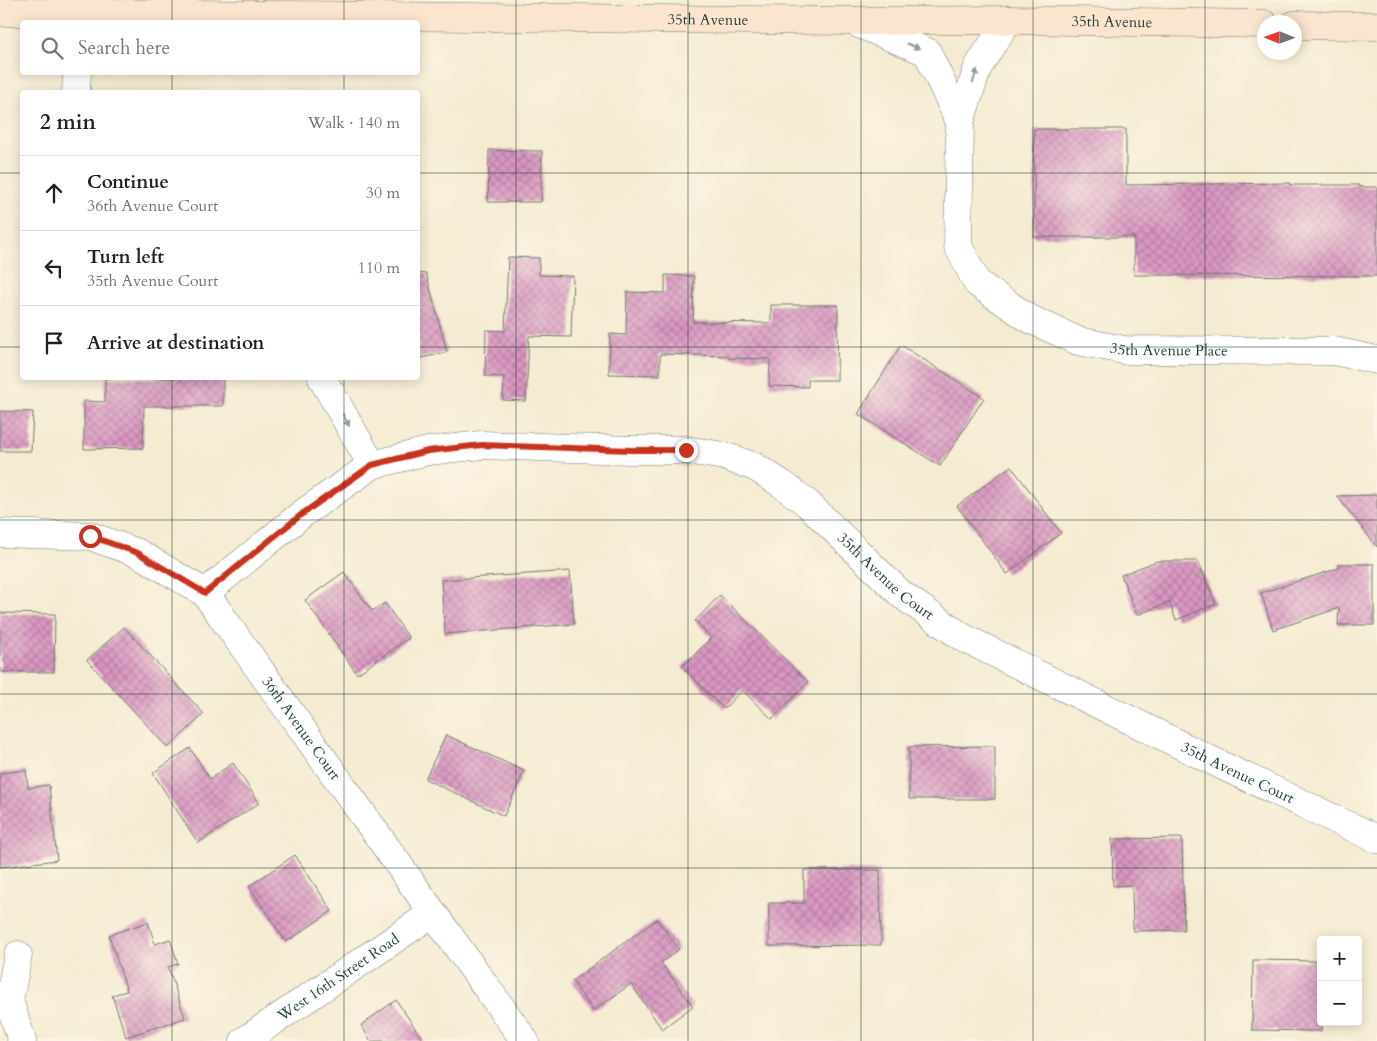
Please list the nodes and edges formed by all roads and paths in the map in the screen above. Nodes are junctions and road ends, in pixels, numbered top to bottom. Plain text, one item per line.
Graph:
1 (0, 12) edge
2 (78, 18) edge
3 (1008, 20) junction
4 (852, 21) junction
5 (1257, 24) edge
6 (1302, 24) edge
7 (1377, 26) edge
8 (77, 75) edge
9 (76, 90) edge
10 (960, 122) junction
11 (1377, 360) edge
12 (323, 380) edge
13 (372, 465) junction
14 (0, 533) edge
15 (205, 593) junction
16 (1377, 839) edge
17 (433, 914) junction
18 (18, 955) dead end
19 (22, 1041) edge
20 (244, 1041) edge
21 (525, 1041) edge

1 - 2 main road, 35th Avenue
2 - 4 main road, 35th Avenue
3 - 4 main road, 35th Avenue
3 - 5 main road, 35th Avenue
10 -> 3 street
4 -> 10 street
6 - 7 main road
8 - 9 street
10 - 11 street, 35th Avenue Place
12 -> 13 street
13 - 15 street, 35th Avenue Court
13 - 16 street, 35th Avenue Court
14 - 15 street, 36th Avenue Court
15 - 17 street, 36th Avenue Court
17 - 20 street, West 16th Street Road
17 - 21 street, 36th Avenue Court
18 - 19 street

